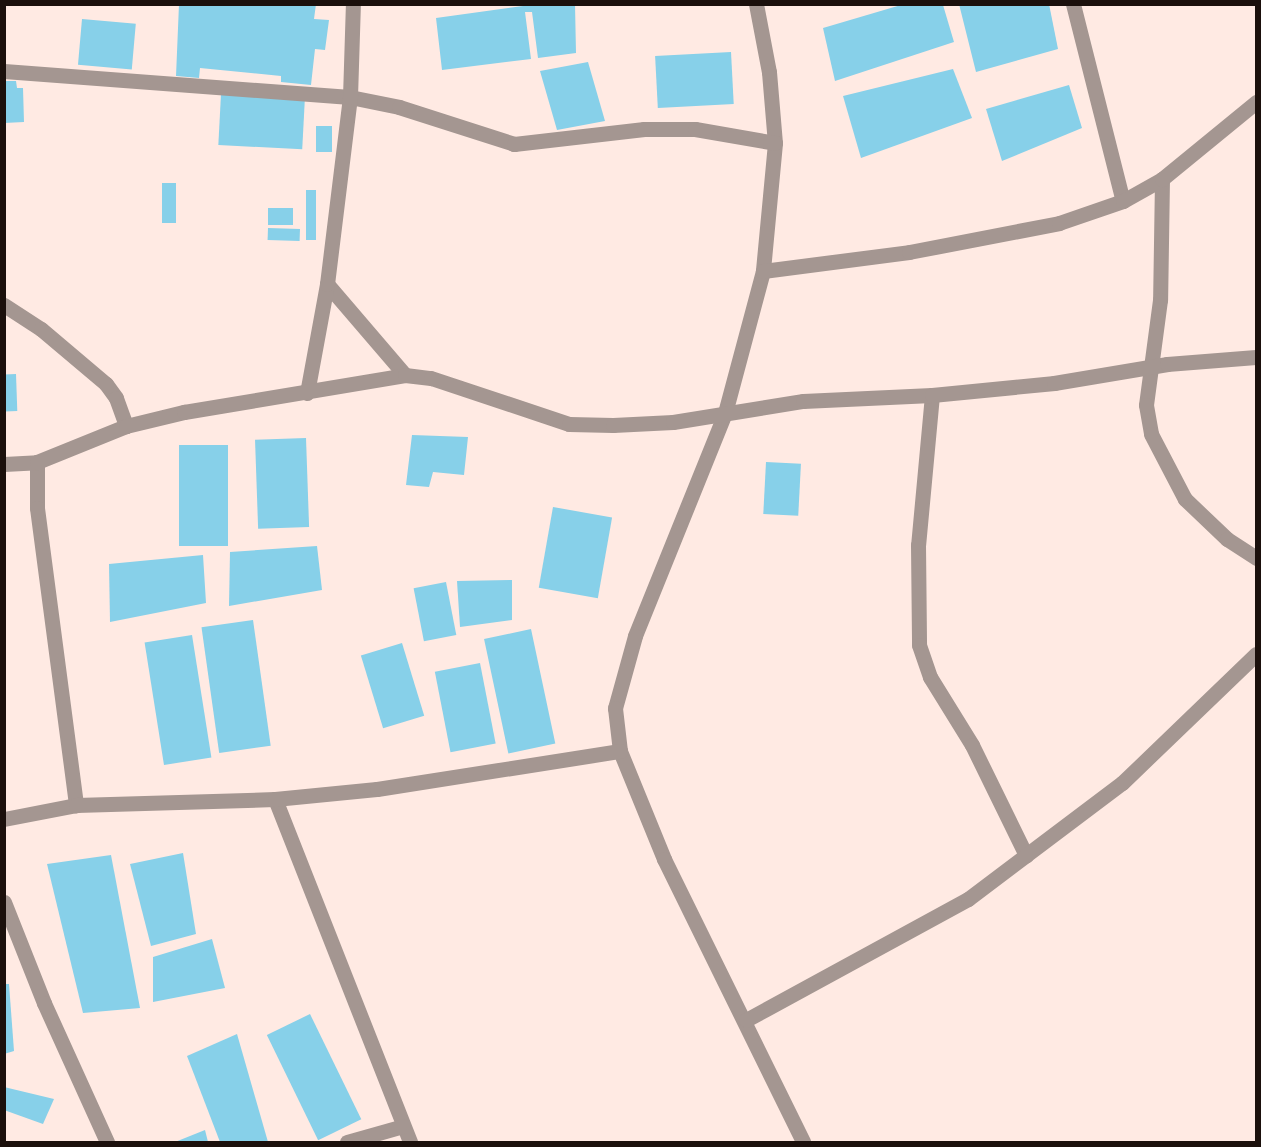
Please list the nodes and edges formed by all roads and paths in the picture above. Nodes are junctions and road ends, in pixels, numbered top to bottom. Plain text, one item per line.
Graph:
1 (352, 4) edge
2 (756, 4) edge
3 (1073, 4) edge
4 (4, 71) edge
5 (350, 97) junction
6 (1257, 102) edge
7 (775, 143) junction
8 (1162, 179) junction
9 (1123, 201) junction
10 (763, 271) junction
11 (327, 284) junction
12 (4, 305) edge
13 (1257, 357) edge
14 (1154, 366) junction
15 (405, 375) junction
16 (307, 393) junction
17 (932, 395) junction
18 (725, 413) junction
19 (126, 426) junction
20 (37, 462) junction
21 (4, 464) edge
22 (1257, 558) edge
23 (1257, 654) edge
24 (620, 751) junction
25 (274, 799) junction
26 (76, 805) junction
27 (4, 819) edge
28 (1026, 855) junction
29 (4, 902) edge
30 (746, 1020) junction
31 (403, 1126) junction
32 (107, 1143) edge
33 (347, 1143) edge
34 (410, 1143) edge
35 (803, 1143) edge

1 - 5 street
2 - 7 street
3 - 9 street
4 - 5 street
5 - 7 street
5 - 11 street
6 - 8 street
7 - 10 street
8 - 9 street
8 - 14 street
9 - 10 street
10 - 18 street
11 - 15 street
11 - 16 street
12 - 19 street
13 - 14 street
14 - 17 street
14 - 22 street
15 - 16 street
15 - 18 street
16 - 19 street
17 - 18 street
17 - 28 street
18 - 24 street
19 - 20 street
20 - 21 street
20 - 26 street
23 - 28 street
24 - 25 street
24 - 30 street
25 - 26 street
25 - 31 street
26 - 27 street
28 - 30 street
29 - 32 street
30 - 35 street
31 - 33 street
31 - 34 street

